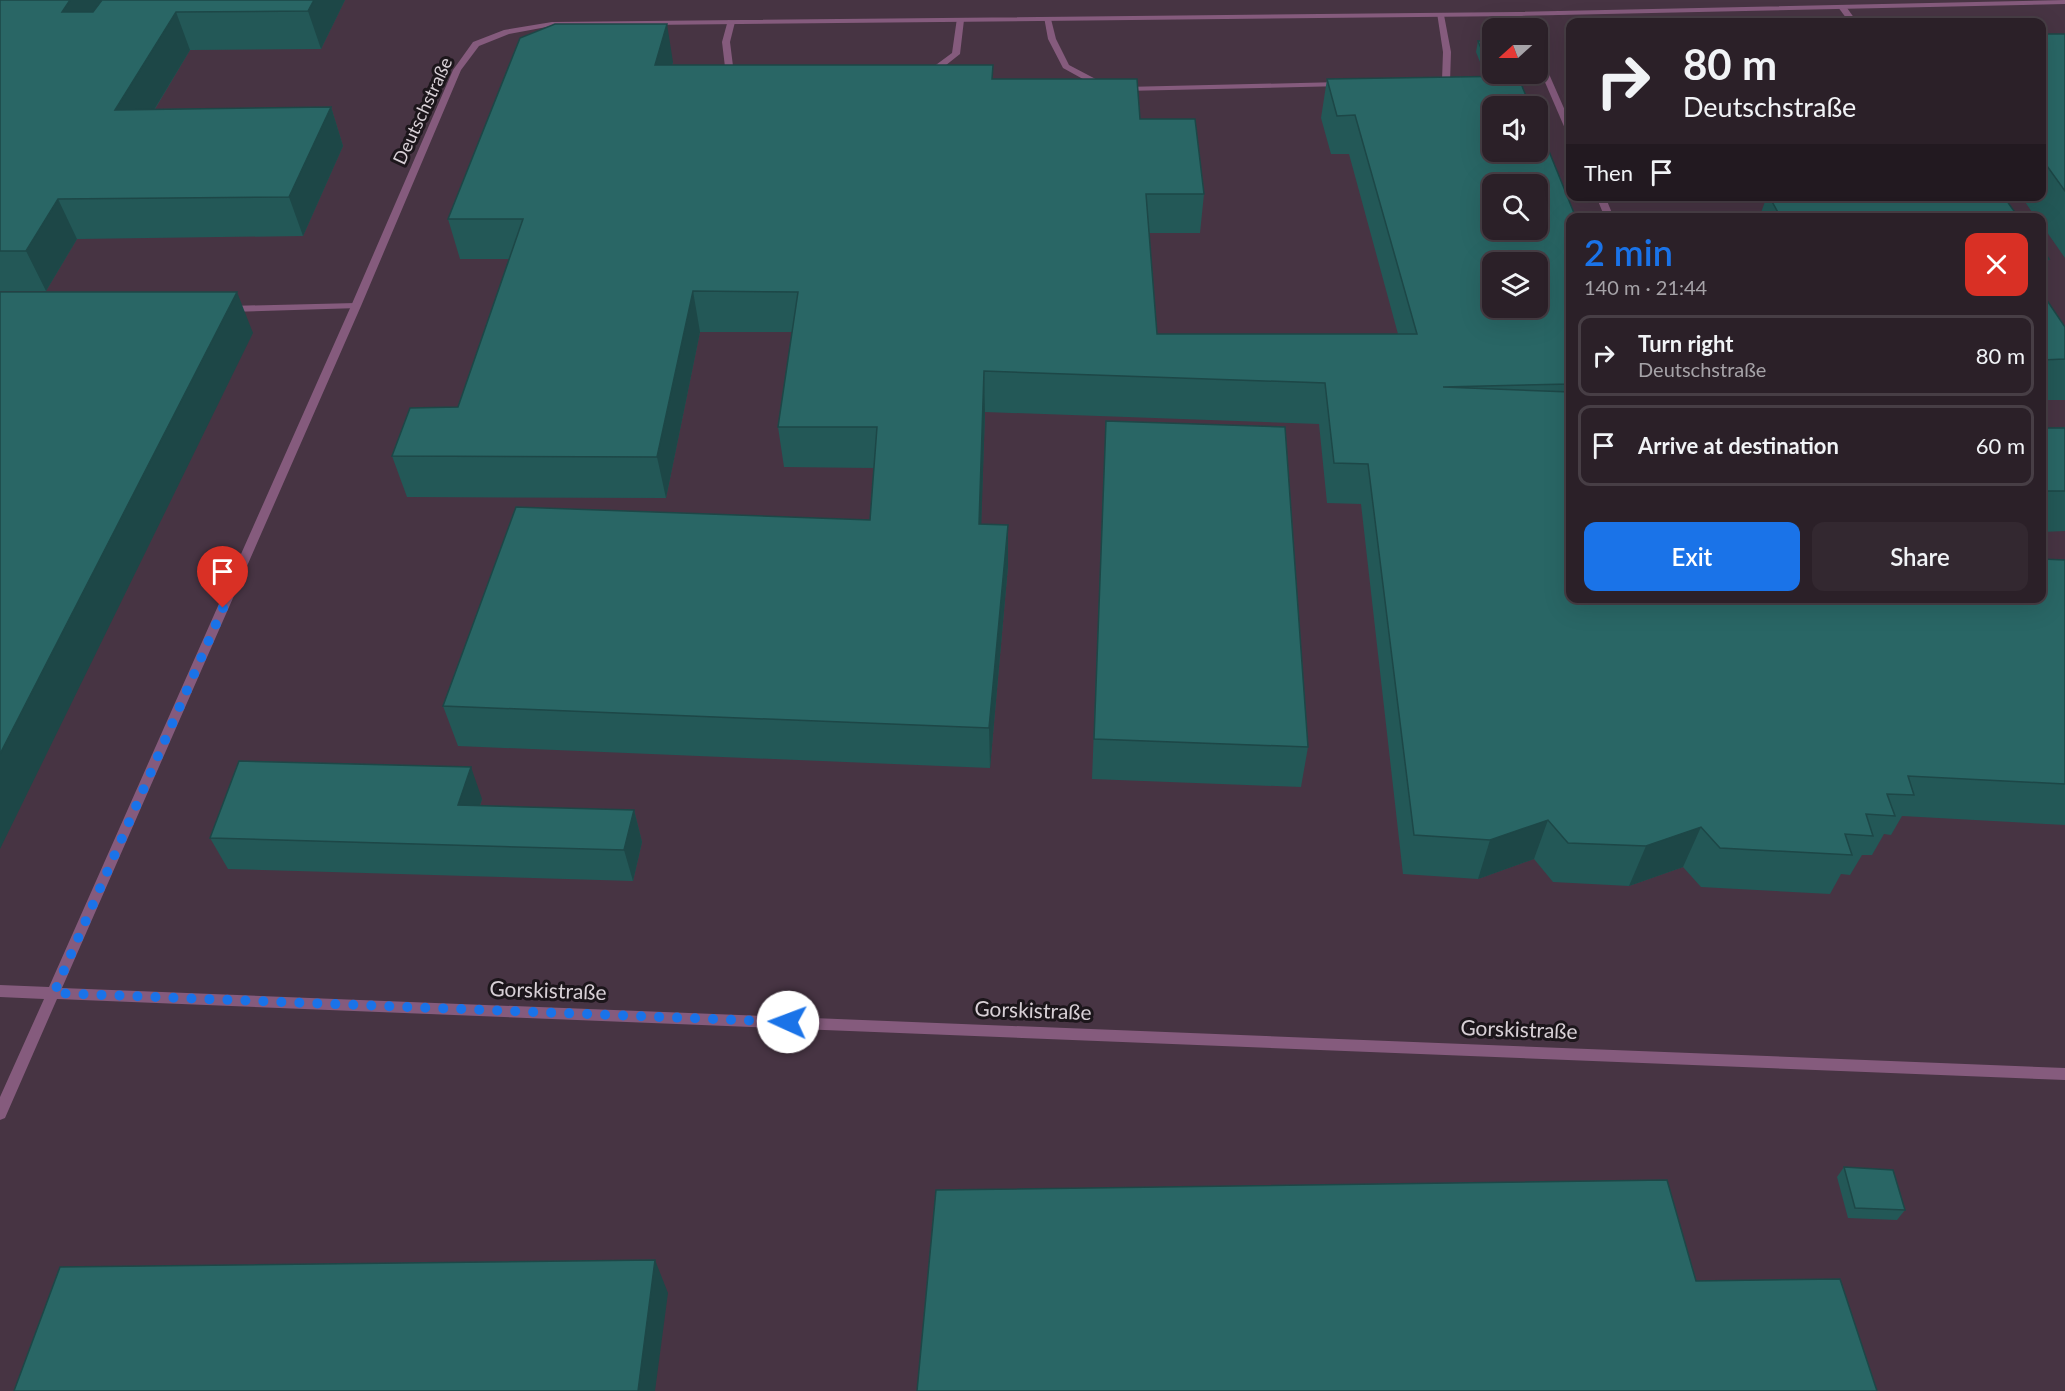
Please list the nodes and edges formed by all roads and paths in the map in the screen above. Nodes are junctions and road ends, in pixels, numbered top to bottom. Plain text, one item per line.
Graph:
1 (2065, 2) edge
2 (1842, 7) junction
3 (1518, 14) junction
4 (1440, 15) junction
5 (1520, 18) edge
6 (1849, 18) edge
7 (1047, 19) junction
8 (960, 20) junction
9 (731, 22) junction
10 (916, 75) edge
11 (748, 78) edge
12 (1548, 81) edge
13 (1423, 82) edge
14 (1353, 84) edge
15 (1566, 122) edge
16 (356, 306) junction
17 (219, 309) edge
18 (0, 991) edge
19 (54, 993) junction
20 (2065, 1074) edge
21 (0, 1113) edge

1 - 2 street, Deutschstraße
2 - 3 street, Deutschstraße
2 - 6 street
3 - 4 street, Deutschstraße
3 - 5 street
4 - 7 street, Deutschstraße
4 - 13 street
7 - 8 street, Deutschstraße
7 - 14 street
8 - 9 street, Deutschstraße
8 - 10 street
9 - 11 street
9 - 16 street, Deutschstraße
12 - 15 street
16 - 17 street
16 - 19 street, Deutschstraße
18 - 19 street, Gorskistraße
19 - 20 street, Gorskistraße
19 - 21 street, Deutschstraße

